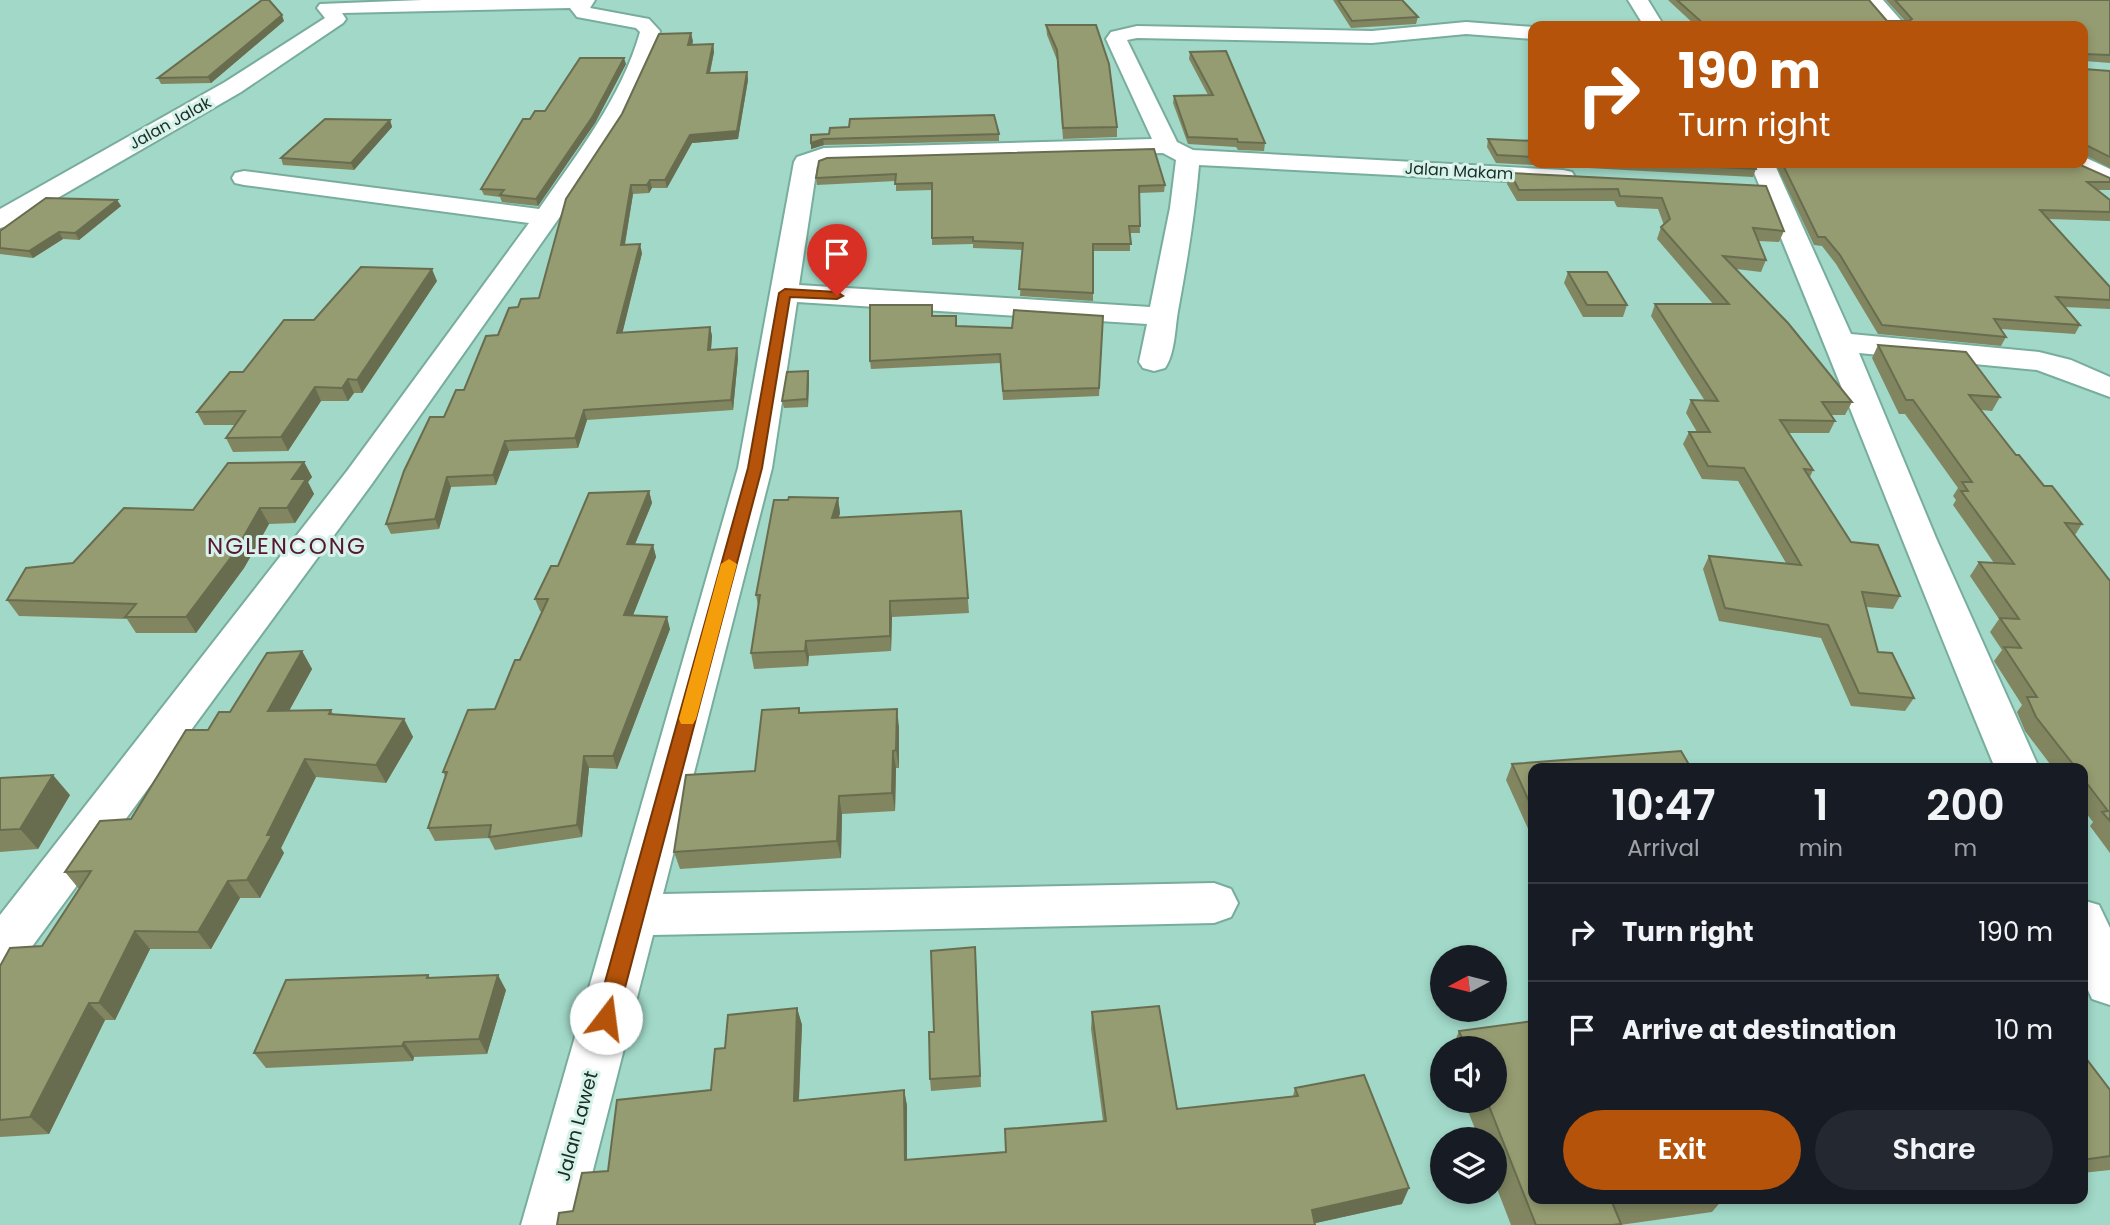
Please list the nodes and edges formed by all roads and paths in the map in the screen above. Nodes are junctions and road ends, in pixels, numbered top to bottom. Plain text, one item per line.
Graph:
1 (1638, 0) edge
2 (1873, 0) edge
3 (584, 1) edge
4 (1651, 21) edge
5 (1892, 21) edge
6 (1528, 32) edge
7 (1177, 151) junction
8 (2088, 167) edge
9 (244, 178) dead end
10 (1591, 178) edge
11 (1759, 179) edge
12 (2110, 179) edge
13 (546, 218) junction
14 (0, 220) edge
15 (785, 293) junction
16 (1163, 316) junction
17 (1840, 342) junction
18 (1154, 362) dead end
19 (2110, 388) edge
20 (2015, 763) edge
21 (1214, 904) dead end
22 (634, 915) junction
23 (2088, 934) edge
24 (0, 953) edge
25 (2110, 983) edge
26 (550, 1225) edge

1 - 4 street
2 - 5 street
3 - 13 street
3 - 14 street, Jalan Jalak
6 - 7 street
7 - 10 street, Jalan Makam
7 - 15 street, Jalan Makam
7 - 16 street
8 - 12 street
9 - 13 street
11 - 17 street
13 - 24 street
15 - 16 street
15 - 22 street, Jalan Lawet
16 - 18 street
17 - 19 street
17 - 20 street
21 - 22 street
22 - 26 street, Jalan Lawet
23 - 25 street

